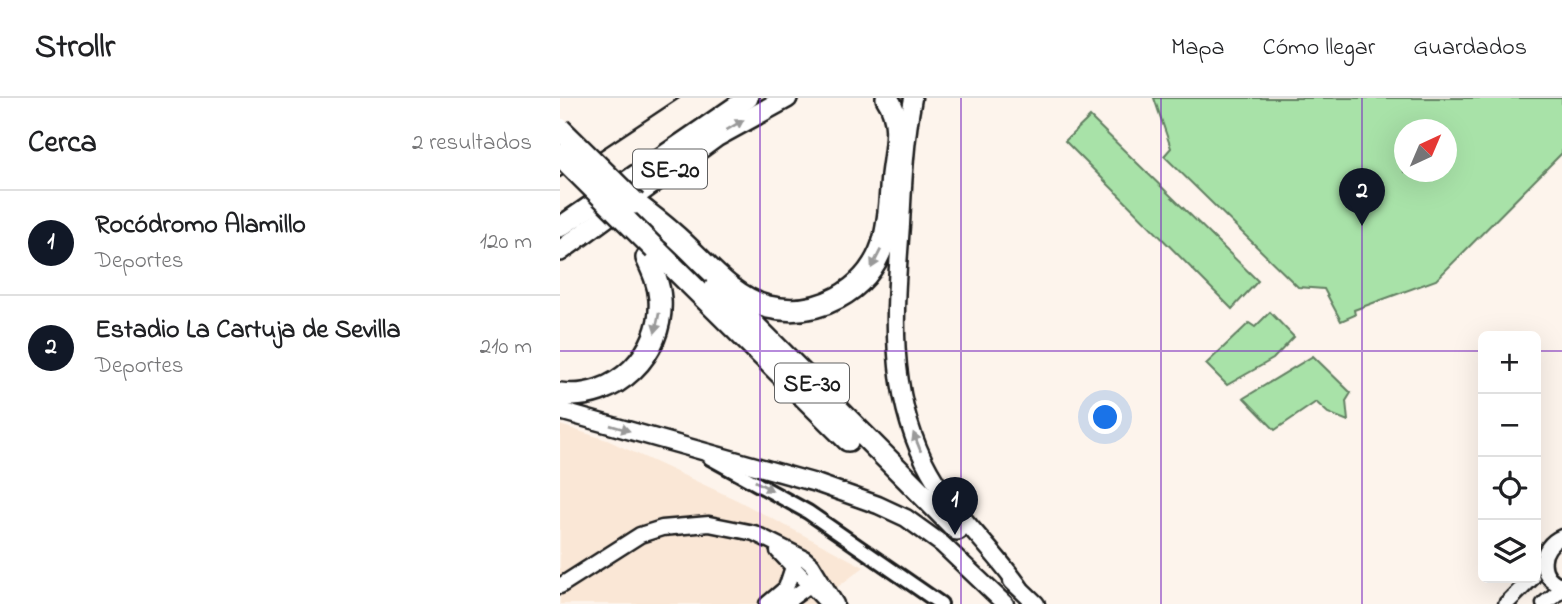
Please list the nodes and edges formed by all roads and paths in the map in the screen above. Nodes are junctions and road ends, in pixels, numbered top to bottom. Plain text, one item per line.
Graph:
1 (748, 98) edge
2 (787, 98) edge
3 (887, 98) edge
4 (913, 98) edge
5 (560, 129) edge
6 (560, 155) edge
7 (560, 227) edge
8 (660, 244) junction
9 (560, 251) edge
10 (560, 394) edge
11 (560, 411) edge
12 (681, 444) junction
13 (952, 533) junction
14 (1562, 537) edge
15 (1541, 564) edge
16 (806, 570) junction
17 (1541, 572) edge
18 (1527, 583) edge
19 (560, 586) edge
20 (1562, 588) edge
21 (1017, 596) edge
22 (767, 604) edge
23 (784, 604) edge
24 (828, 604) edge
25 (836, 604) edge
26 (941, 604) edge
27 (1004, 604) edge
28 (1036, 604) edge
29 (1506, 604) edge
30 (1544, 604) edge

1 - 7 highway, SE-20
9 -> 2 highway, SE-20
3 -> 8 highway
13 -> 4 main road
5 - 8 highway, SE-30, bridge
6 - 8 highway, bridge
8 -> 10 highway
8 - 13 highway, SE-30
11 -> 12 main road
12 - 13 main road
12 -> 26 street
13 - 21 main road
13 - 27 main road
14 - 15 street
16 - 19 street
16 - 22 street
16 - 23 street
16 - 24 street
16 - 25 street
17 - 20 street
18 - 29 street
20 - 30 street
21 - 28 main road

